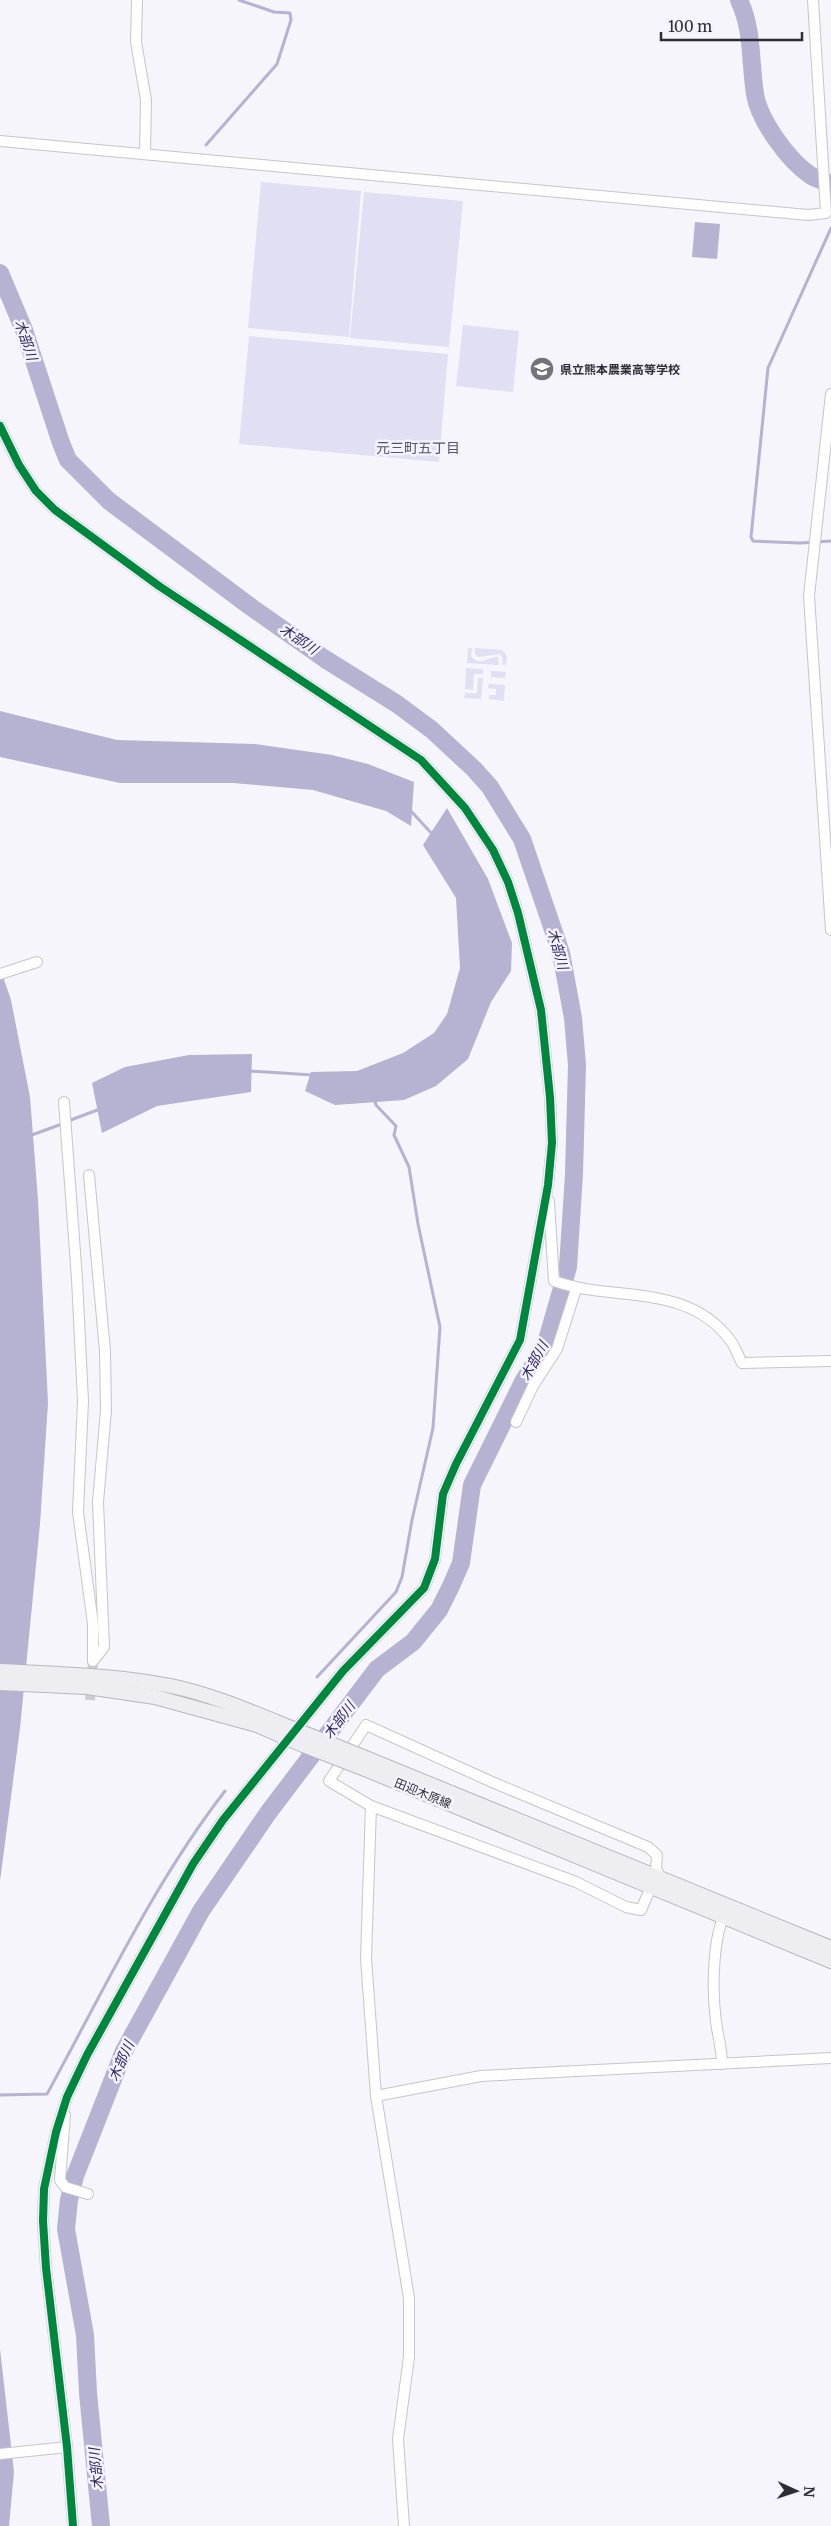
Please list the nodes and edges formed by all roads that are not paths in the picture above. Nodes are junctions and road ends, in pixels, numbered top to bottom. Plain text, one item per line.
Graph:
1 (137, 0) edge
2 (813, 0) edge
3 (0, 141) edge
4 (145, 153) junction
5 (829, 213) edge
6 (831, 394) edge
7 (0, 426) edge
8 (831, 930) edge
9 (37, 962) dead end
10 (0, 974) edge
11 (64, 1102) dead end
12 (89, 1175) dead end
13 (548, 1185) junction
14 (573, 1288) junction
15 (831, 1361) edge
16 (516, 1422) dead end
17 (0, 1671) edge
18 (34, 1678) junction
19 (0, 1683) edge
20 (292, 1735) junction
21 (371, 1806) junction
22 (656, 1883) junction
23 (726, 1911) junction
24 (831, 1948) edge
25 (831, 1961) edge
26 (831, 2058) edge
27 (722, 2064) junction
28 (67, 2096) junction
29 (376, 2096) junction
30 (88, 2194) dead end
31 (67, 2447) junction
32 (0, 2454) edge
33 (73, 2526) edge
34 (404, 2526) edge

1 - 4 street
2 - 5 street
3 - 4 street
4 - 5 street
6 - 8 street
7 - 13 street
9 - 10 street
11 - 12 street
13 - 14 street
13 - 20 street
14 - 15 street
14 - 16 street
17 - 18 main road, 田迎木原線
18 - 19 main road, 田迎木原線
18 - 20 main road, 田迎木原線
20 - 22 main road, 田迎木原線, bridge
20 - 28 street
21 - 22 street
21 - 22 street
21 - 29 street
22 - 23 main road, 田迎木原線
23 - 24 main road, 田迎木原線
23 - 25 main road, 田迎木原線
23 - 27 street
26 - 27 street
27 - 29 street
28 - 30 street
28 - 31 street
29 - 34 street
31 - 32 street
31 - 33 street

